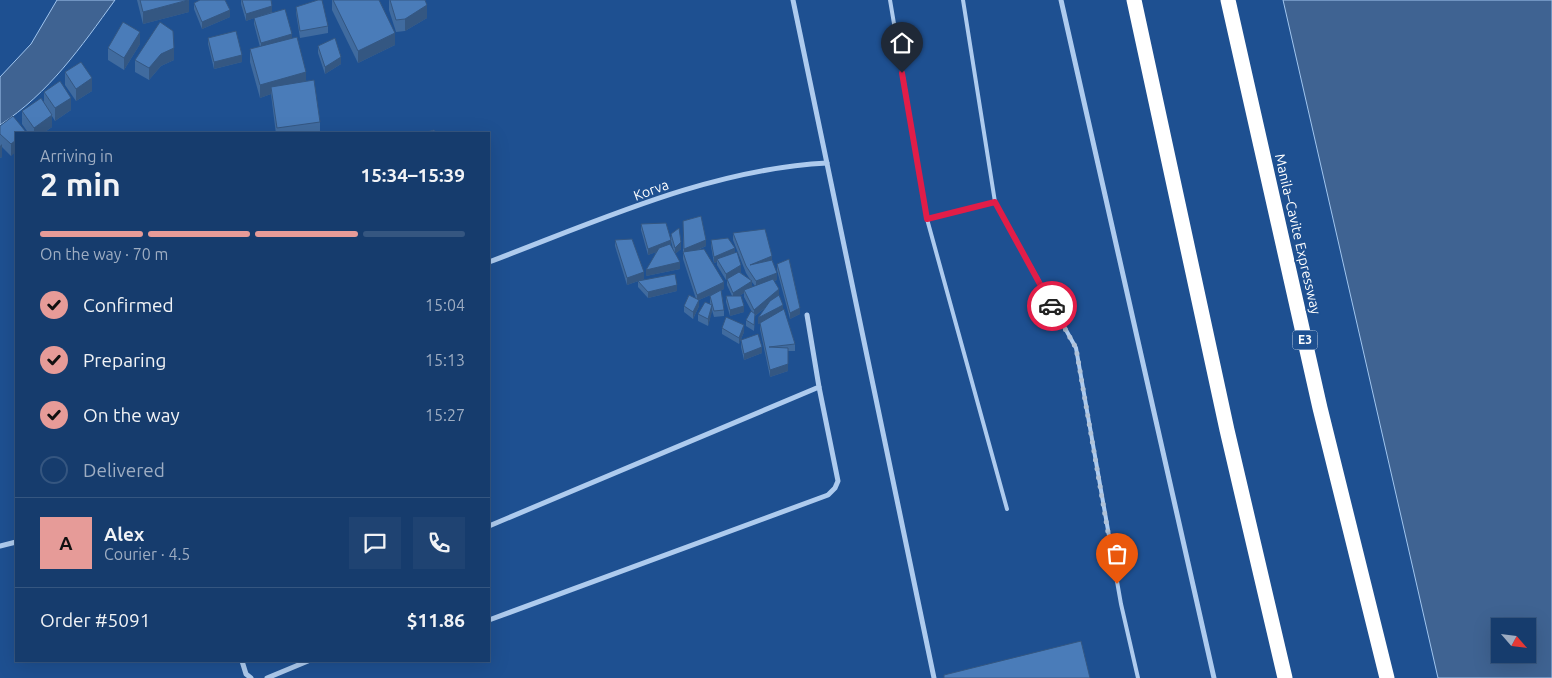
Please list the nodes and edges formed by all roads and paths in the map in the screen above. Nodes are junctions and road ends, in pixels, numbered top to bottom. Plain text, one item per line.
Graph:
1 (792, 0) edge
2 (890, 0) edge
3 (963, 0) edge
4 (1062, 0) edge
5 (1134, 0) edge
6 (1228, 0) edge
7 (828, 163) junction
8 (995, 202) junction
9 (927, 219) junction
10 (490, 262) edge
11 (807, 315) dead end
12 (819, 387) junction
13 (1007, 509) dead end
14 (490, 526) edge
15 (15, 542) edge
16 (0, 546) edge
17 (490, 620) edge
18 (242, 662) edge
19 (306, 662) edge
20 (251, 678) edge
21 (267, 678) edge
22 (934, 678) edge
23 (1138, 678) edge
24 (1214, 678) edge
25 (1285, 678) edge
26 (1387, 678) edge

1 - 7 street
2 - 9 lane
3 - 8 lane
4 - 24 street
5 - 25 highway
6 - 26 highway, Manila–Cavite Expressway / E3
7 - 10 street, Korva
7 - 22 street
8 - 9 lane
8 - 23 lane
9 - 13 lane
11 - 12 street
12 - 14 street
12 - 17 street
15 - 16 street
18 - 20 street
19 - 21 street

